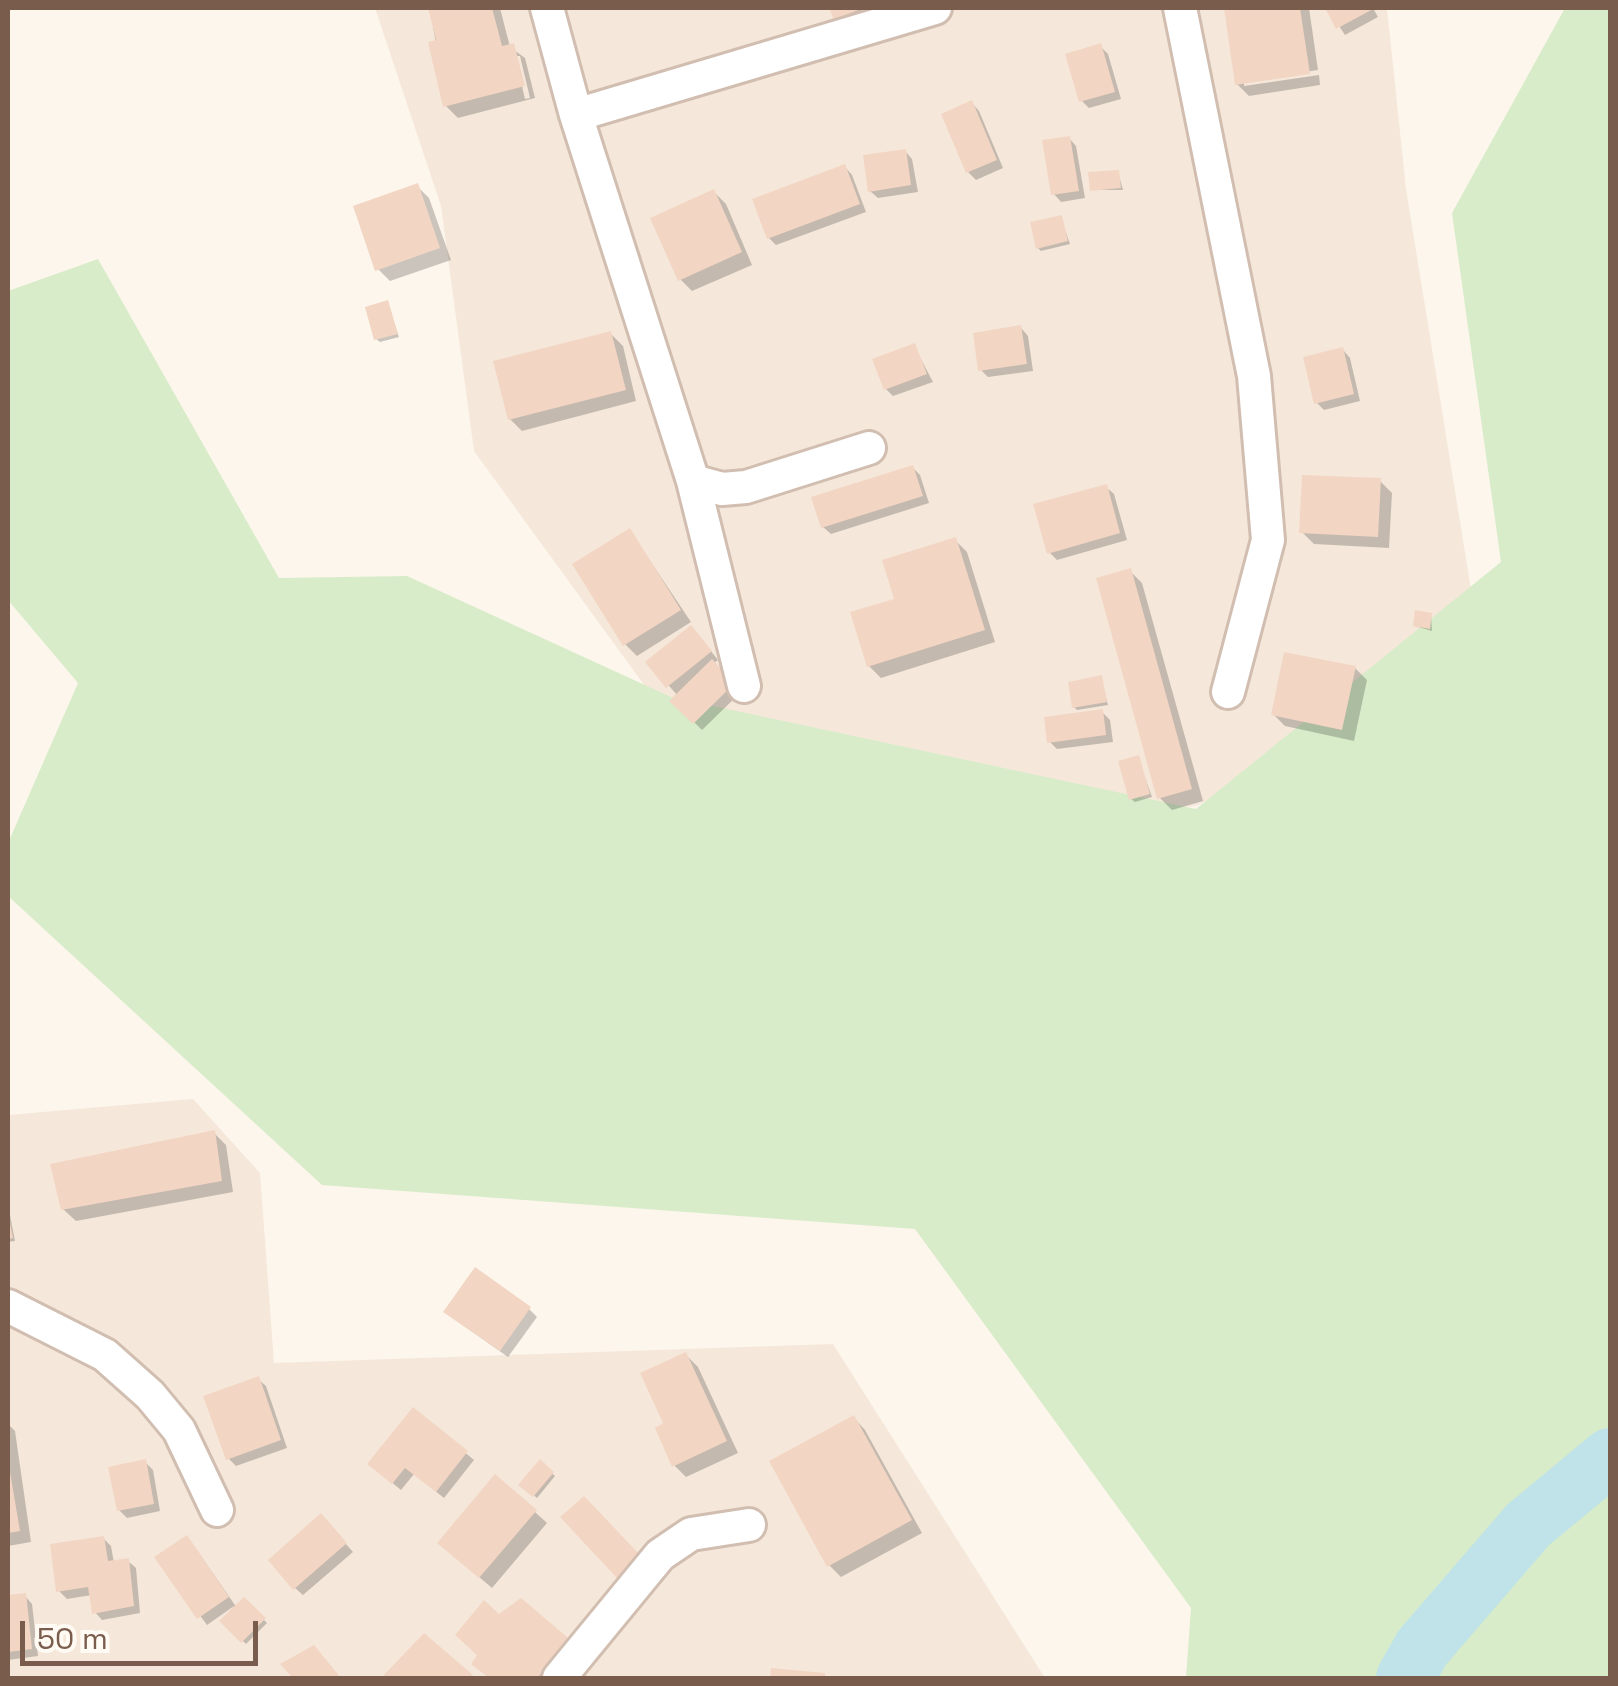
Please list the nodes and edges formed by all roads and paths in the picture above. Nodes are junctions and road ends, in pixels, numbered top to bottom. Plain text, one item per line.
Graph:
1 (548, 8) edge
2 (936, 8) edge
3 (1180, 8) edge
4 (576, 116) junction
5 (869, 448) dead end
6 (693, 481) junction
7 (744, 686) dead end
8 (1228, 692) dead end
9 (8, 1306) edge
10 (216, 1510) dead end
11 (749, 1524) dead end
12 (560, 1678) edge

1 - 4 street
2 - 4 street
3 - 8 street
4 - 6 street
5 - 6 street
6 - 7 street
9 - 10 street
11 - 12 street

